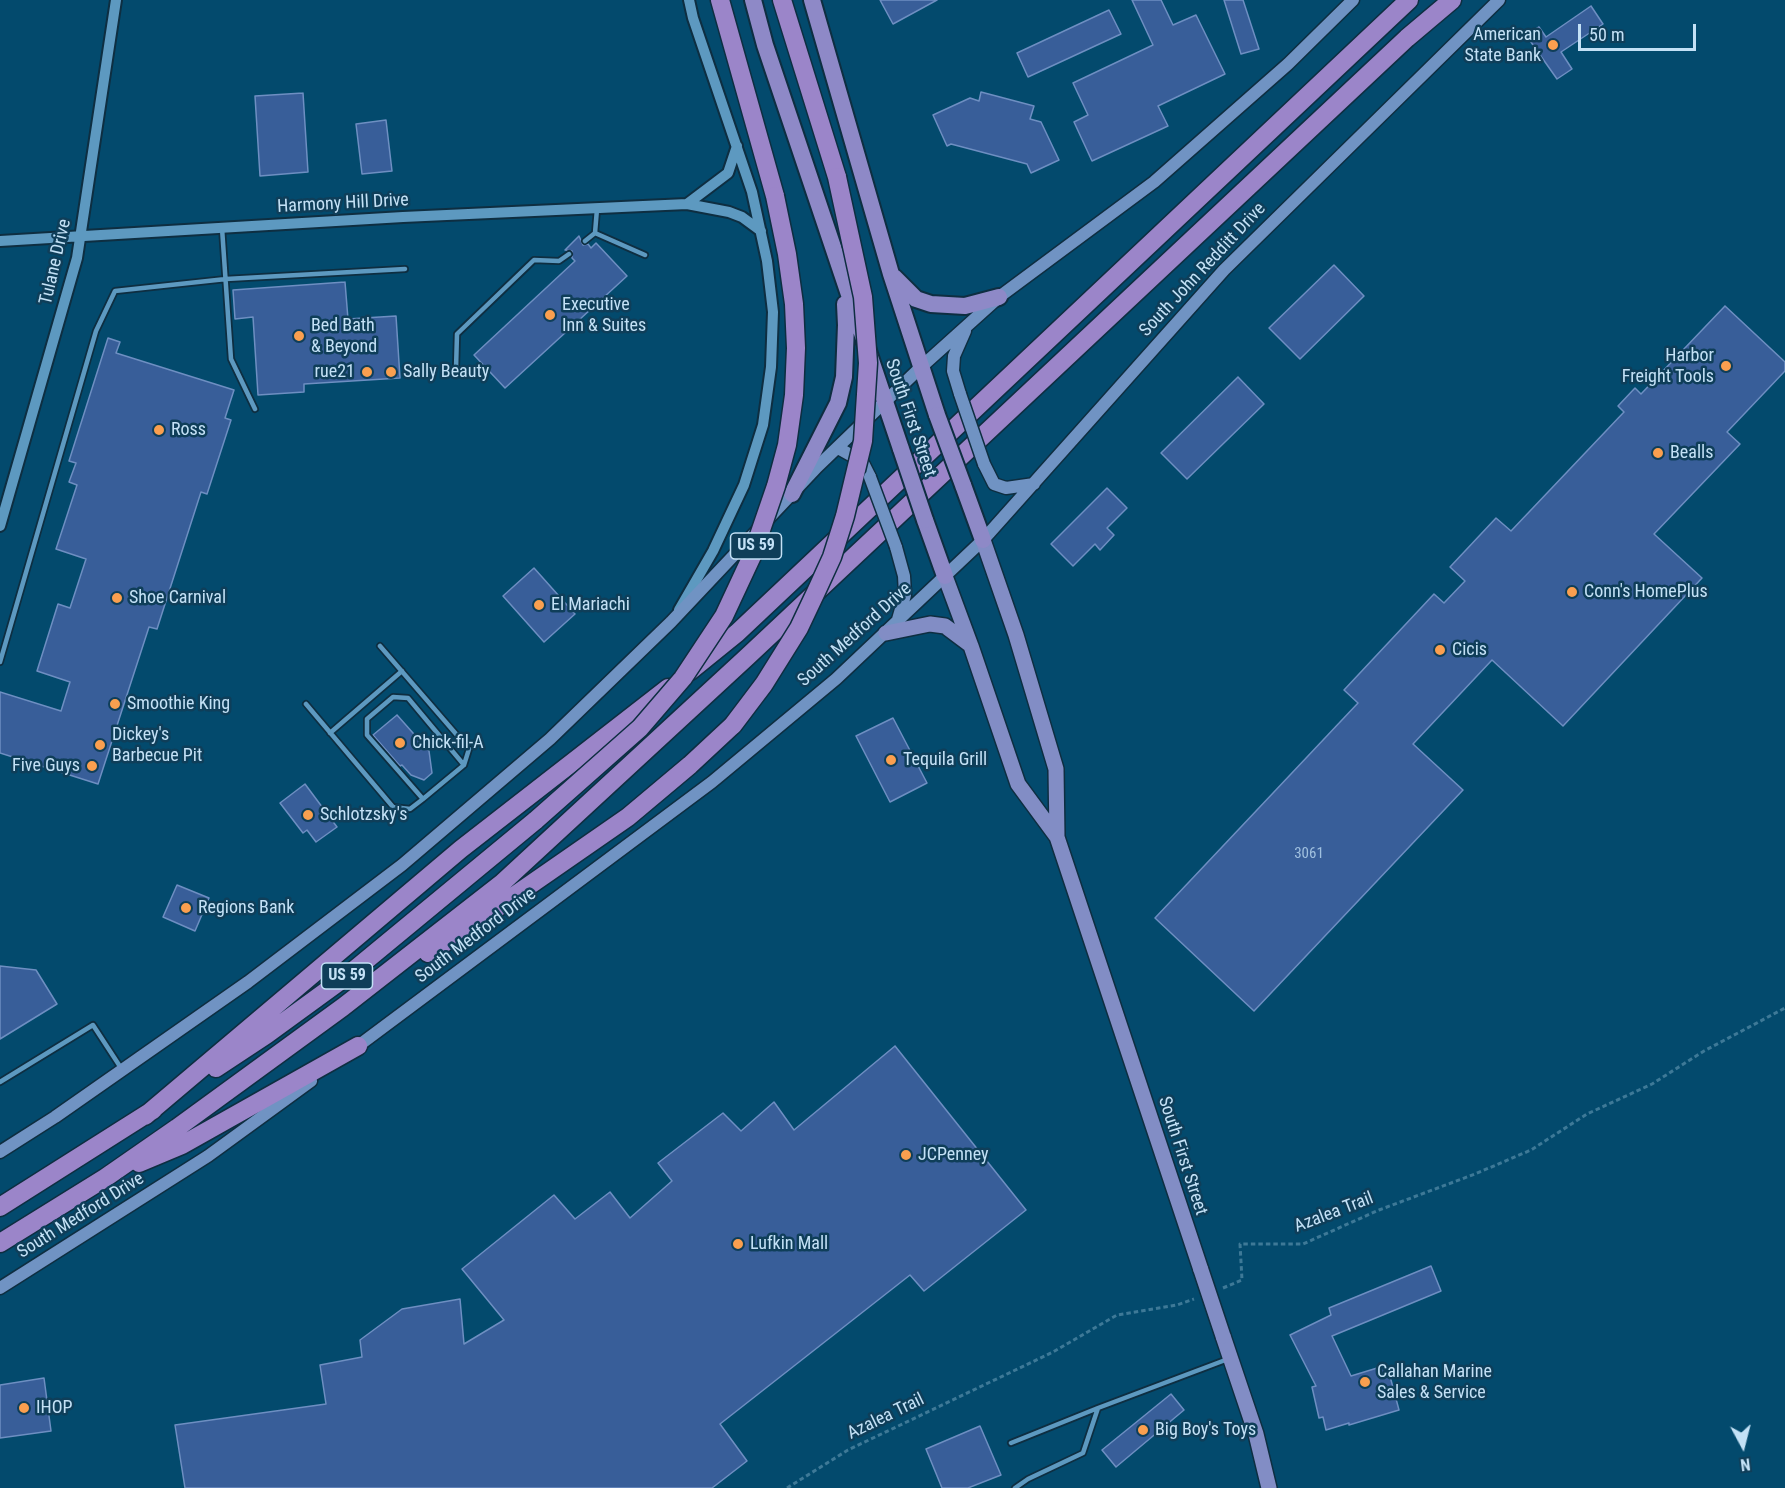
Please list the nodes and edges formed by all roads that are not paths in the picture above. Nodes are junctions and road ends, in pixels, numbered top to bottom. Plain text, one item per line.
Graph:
1 (116, 0) edge
2 (689, 0) edge
3 (720, 0) edge
4 (753, 0) edge
5 (782, 0) edge
6 (812, 0) edge
7 (1353, 0) edge
8 (1409, 0) edge
9 (1452, 0) edge
10 (1499, 0) edge
11 (736, 147) junction
12 (687, 204) junction
13 (597, 210) junction
14 (222, 228) junction
15 (760, 231) junction
16 (595, 232) junction
17 (81, 236) junction
18 (0, 241) edge
19 (585, 241) dead end
20 (569, 255) dead end
21 (645, 255) dead end
22 (405, 268) dead end
23 (891, 274) junction
24 (226, 279) junction
25 (843, 282) junction
26 (999, 297) junction
27 (967, 327) junction
28 (920, 368) junction
29 (456, 369) dead end
30 (884, 402) junction
31 (255, 409) dead end
32 (838, 448) junction
33 (1034, 484) junction
34 (792, 494) junction
35 (0, 526) edge
36 (982, 540) junction
37 (945, 576) junction
38 (671, 622) junction
39 (891, 628) junction
40 (381, 646) dead end
41 (971, 646) junction
42 (0, 662) edge
43 (402, 671) junction
44 (306, 705) dead end
45 (330, 733) junction
46 (464, 765) junction
47 (423, 798) junction
48 (1057, 837) junction
49 (343, 1007) junction
50 (358, 1046) junction
51 (123, 1070) junction
52 (0, 1082) edge
53 (145, 1116) junction
54 (0, 1152) edge
55 (105, 1179) junction
56 (0, 1207) edge
57 (0, 1243) edge
58 (0, 1288) edge
59 (1231, 1358) junction
60 (1098, 1408) junction
61 (1011, 1443) dead end
62 (1028, 1479) junction
63 (1015, 1488) edge
64 (1027, 1488) edge
65 (1269, 1488) edge

1 - 17 street, Tulane Drive
2 - 11 street
3 - 53 highway, US 59, bridge
4 - 25 highway, South First Street
5 - 49 highway, US 59, bridge
6 - 23 highway, South First Street
7 - 26 main road
8 - 53 highway
9 - 49 highway
10 - 33 main road, South John Redditt Drive
11 - 12 street
11 - 15 street
12 - 13 street, Harmony Hill Drive
12 - 15 street, Harmony Hill Drive
13 - 14 street, Harmony Hill Drive
13 - 16 lane
14 - 17 street, Harmony Hill Drive
14 - 24 lane
15 - 38 street
16 - 19 lane
16 - 21 lane
17 - 18 street, Harmony Hill Drive
17 - 35 street, Tulane Drive
20 - 29 lane
22 - 24 lane
23 - 26 highway
23 - 28 highway, South First Street
24 - 31 lane
24 - 42 lane
25 - 30 highway, South First Street
25 - 34 highway
26 - 27 main road
27 - 28 main road
27 - 33 main road, bridge
28 - 30 main road
28 - 36 highway, South First Street, bridge
30 - 32 main road
30 - 37 highway, South First Street, bridge
32 - 34 main road
32 - 39 main road, bridge
33 - 36 main road, South John Redditt Drive
34 - 38 main road
36 - 37 main road, South John Redditt Drive
36 - 48 main road, South First Street
37 - 39 main road, South Medford Drive
37 - 41 main road, South First Street
38 - 51 main road
39 - 41 main road
39 - 50 main road, South Medford Drive
40 - 43 lane
41 - 48 main road, South First Street
43 - 45 lane
43 - 46 lane
44 - 45 lane
45 - 47 lane
46 - 47 lane
46 - 47 lane
48 - 59 main road, South First Street, bridge
49 - 55 highway, US 59
50 - 55 highway
50 - 58 main road, South Medford Drive
51 - 52 lane
51 - 54 main road
53 - 56 highway, US 59
55 - 57 highway, US 59
59 - 60 lane
59 - 65 main road, South First Street
60 - 61 lane
60 - 62 lane
62 - 63 lane
62 - 64 lane

